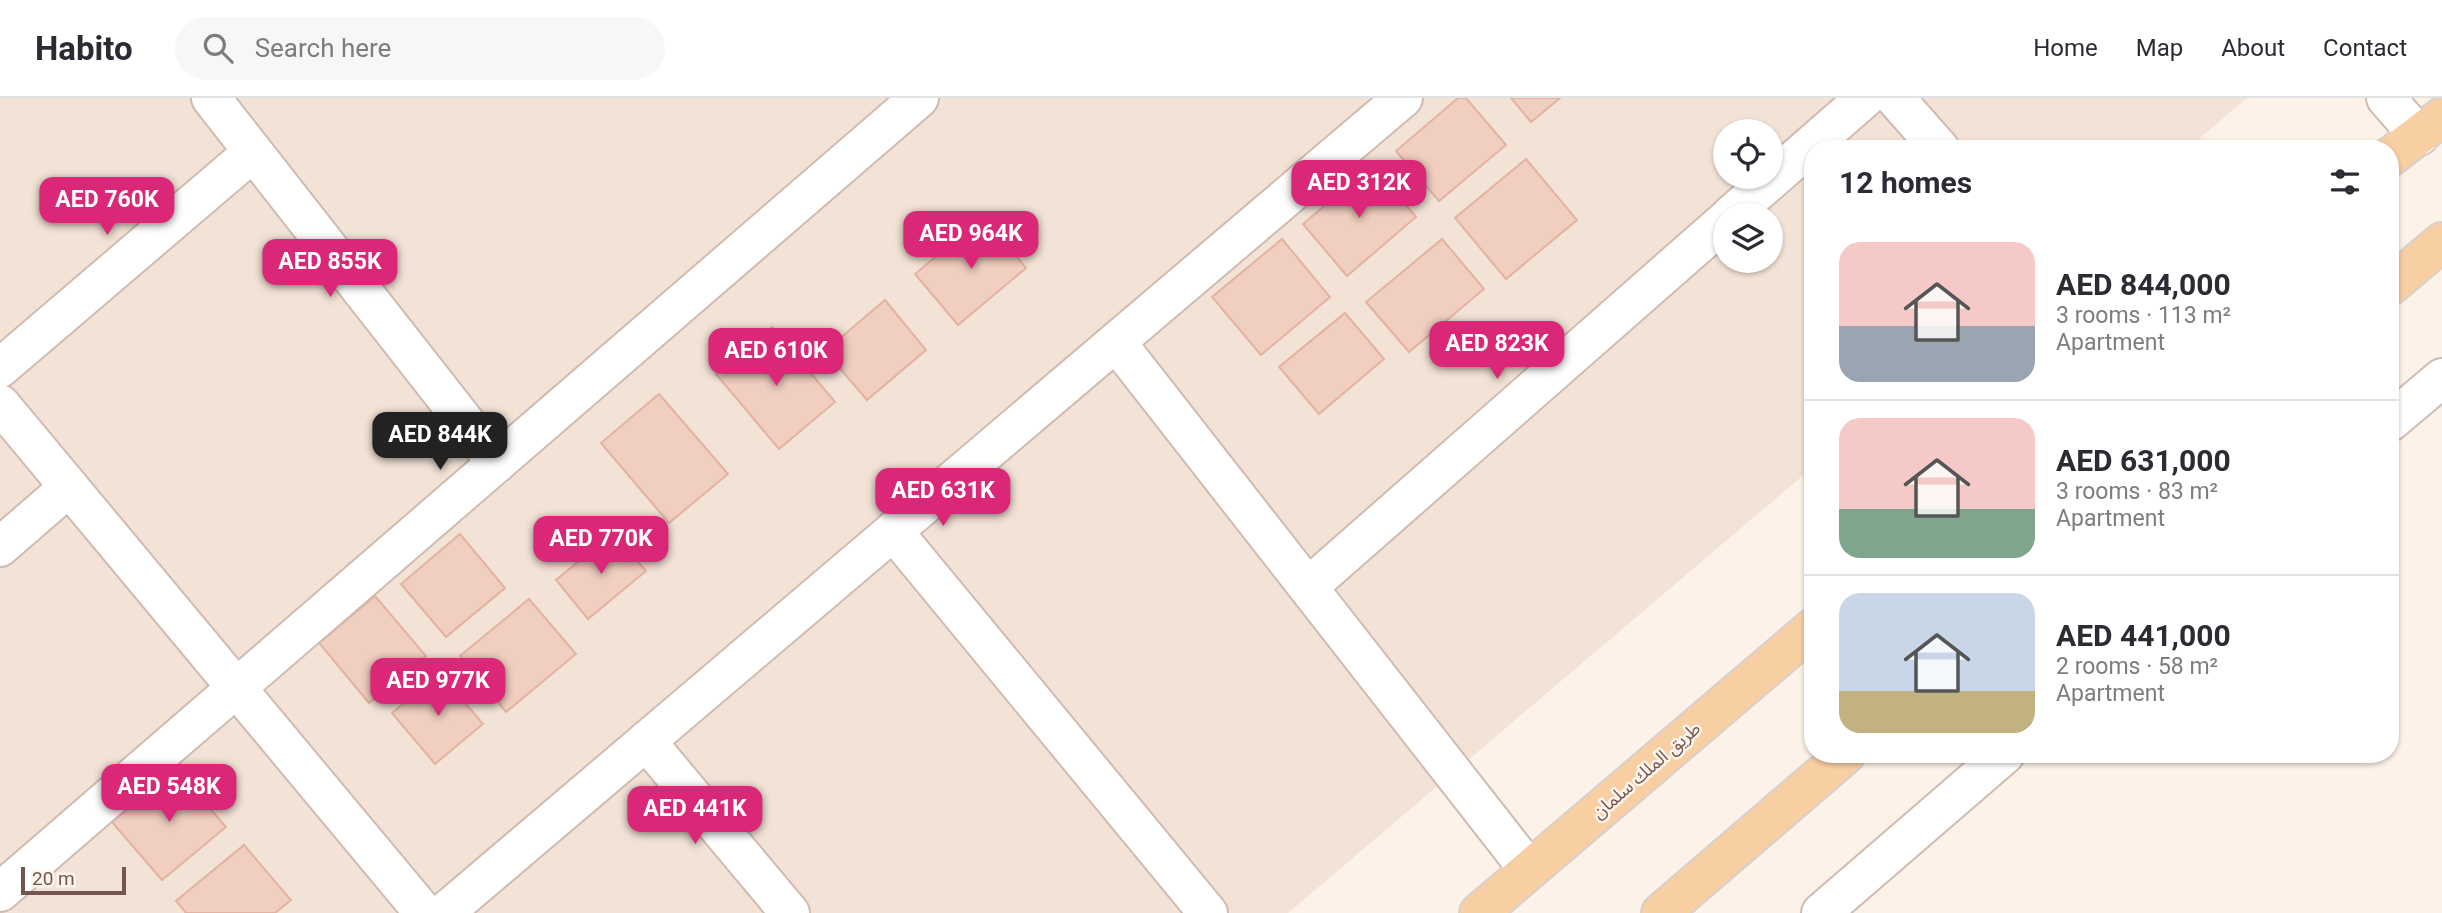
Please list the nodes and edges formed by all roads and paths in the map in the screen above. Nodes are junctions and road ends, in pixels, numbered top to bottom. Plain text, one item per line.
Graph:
1 (211, 98) edge
2 (919, 98) edge
3 (1865, 98) edge
4 (1895, 98) edge
5 (2386, 98) edge
6 (1399, 99) edge
7 (2417, 137) edge
8 (1817, 140) edge
9 (1932, 140) edge
10 (1804, 151) edge
11 (253, 152) junction
12 (1745, 203) edge
13 (1713, 231) edge
14 (2442, 242) edge
15 (2399, 278) edge
16 (1116, 342) junction
17 (0, 368) edge
18 (2442, 378) edge
19 (0, 404) edge
20 (2399, 414) edge
21 (497, 463) junction
22 (69, 487) junction
23 (893, 531) junction
24 (0, 547) edge
25 (1308, 587) junction
26 (1804, 636) edge
27 (237, 687) junction
28 (646, 741) junction
29 (1836, 763) edge
30 (1995, 763) edge
31 (1529, 870) junction
32 (0, 892) edge
33 (424, 913) edge
34 (444, 913) edge
35 (790, 913) edge
36 (1208, 913) edge
37 (1479, 913) edge
38 (1661, 913) edge
39 (1821, 913) edge

1 - 11 street
2 - 21 street
3 - 8 street
4 - 9 street
5 - 7 street
6 - 16 street
10 - 12 street
11 - 17 street
11 - 21 street
13 - 25 street
14 - 15 main road
16 - 23 street
16 - 25 street
18 - 20 street
19 - 22 street
21 - 27 street
22 - 24 street
22 - 27 street
23 - 28 street
23 - 36 street
25 - 31 street
26 - 31 main road, طريق الملك سلمان
27 - 32 street
27 - 33 street
28 - 34 street
28 - 35 street
29 - 38 main road
30 - 39 street
31 - 37 main road, طريق الملك سلمان

